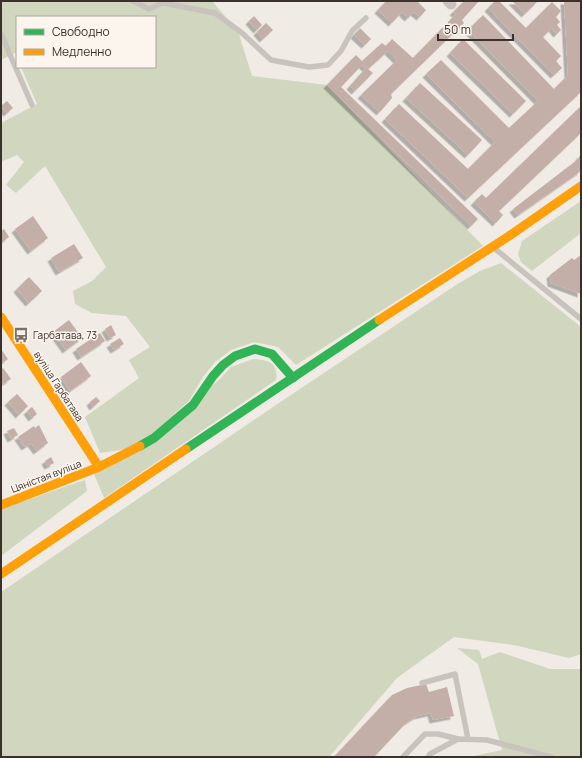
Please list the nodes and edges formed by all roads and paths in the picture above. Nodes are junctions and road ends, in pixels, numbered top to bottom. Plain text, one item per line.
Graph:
1 (133, 1) edge
2 (164, 2) edge
3 (366, 18) dead end
4 (1, 34) edge
5 (32, 105) dead end
6 (581, 186) edge
7 (493, 246) junction
8 (1, 317) edge
9 (581, 319) edge
10 (293, 378) junction
11 (99, 467) junction
12 (1, 505) edge
13 (1, 574) edge
14 (422, 683) dead end
15 (458, 739) junction
16 (468, 739) junction
17 (403, 757) edge
18 (428, 757) edge
19 (551, 757) edge

1 - 2 lane
2 - 3 lane
4 - 5 lane
6 - 7 main road
7 - 9 lane
7 - 10 main road
8 - 11 main road, вуліца Гарбатава
10 - 11 main road, Цяністая вуліца
10 - 13 main road
11 - 12 main road, Цяністая вуліца
14 - 16 lane
15 - 16 lane
15 - 17 lane
15 - 18 lane
16 - 19 lane

